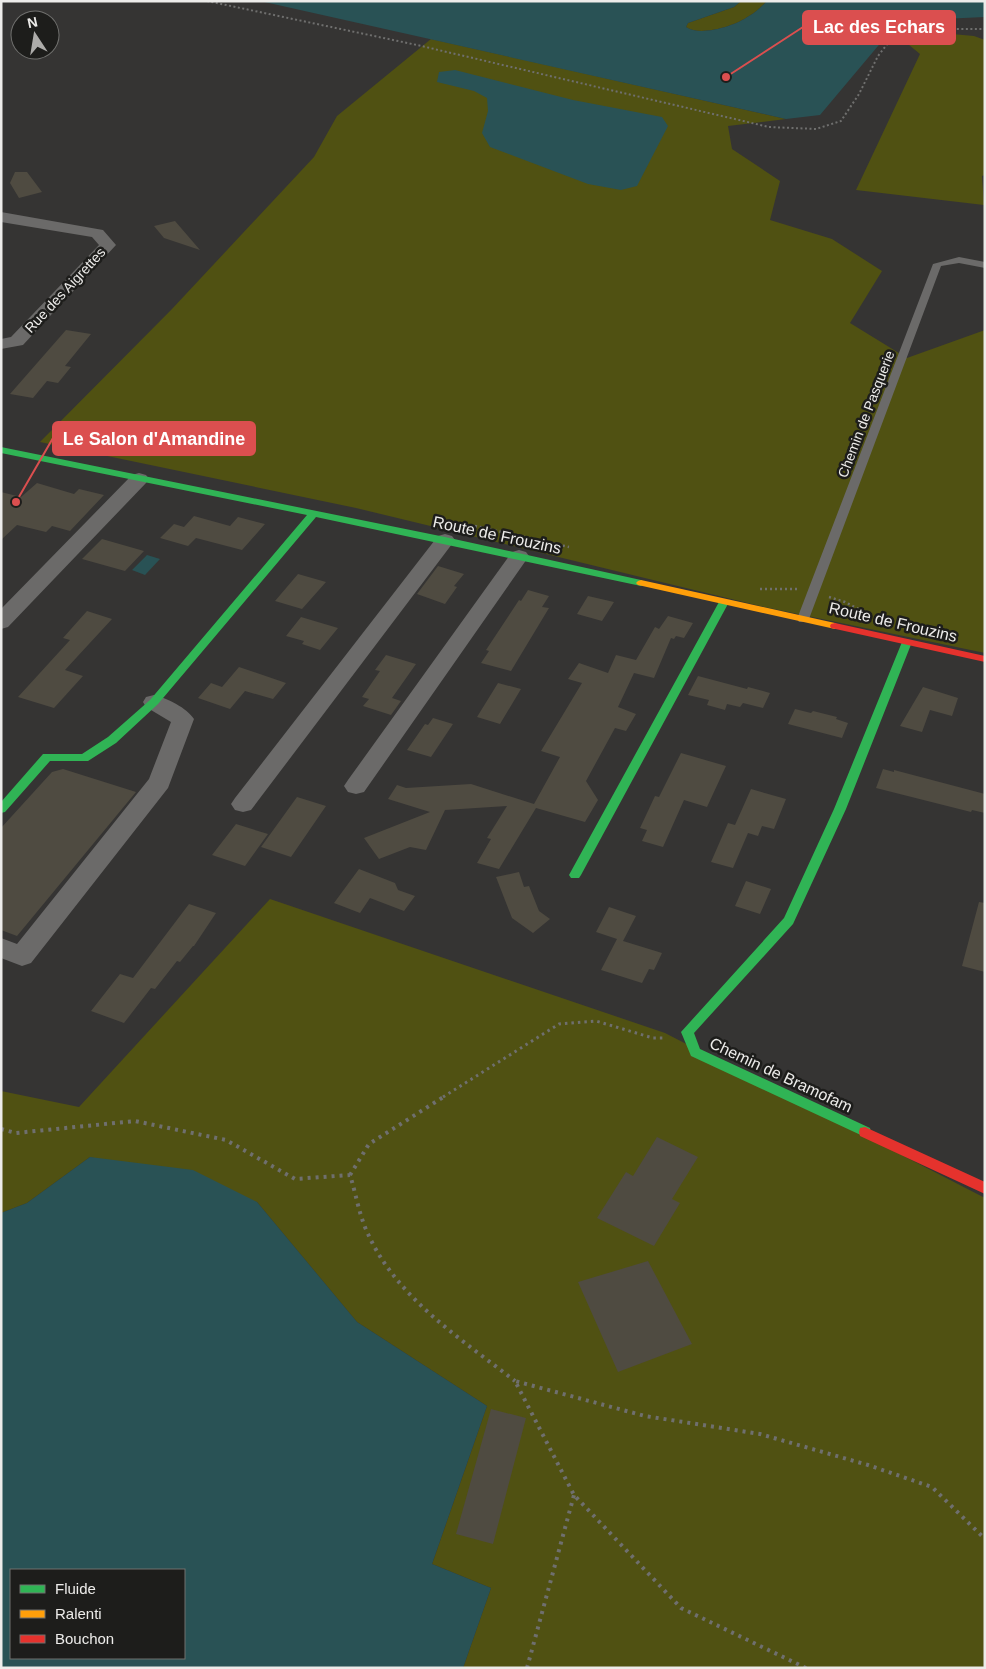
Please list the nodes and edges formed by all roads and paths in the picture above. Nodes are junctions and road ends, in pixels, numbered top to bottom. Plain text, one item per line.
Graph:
1 (207, 1) edge
2 (985, 29) edge
3 (1, 217) edge
4 (985, 265) edge
5 (1, 344) edge
6 (1, 450) edge
7 (140, 478) junction
8 (313, 514) junction
9 (445, 540) junction
10 (519, 556) junction
11 (724, 602) junction
12 (803, 619) junction
13 (1, 622) edge
14 (907, 642) junction
15 (985, 660) edge
16 (154, 702) junction
17 (356, 786) dead end
18 (243, 804) dead end
19 (1, 809) edge
20 (575, 875) dead end
21 (1, 948) edge
22 (690, 1040) junction
23 (1, 1128) edge
24 (350, 1175) junction
25 (985, 1188) edge
26 (515, 1381) junction
27 (574, 1496) junction
28 (985, 1539) edge
29 (527, 1668) edge
30 (806, 1668) edge

1 - 2 path
3 - 5 street, Rue des Aigrettes
4 - 12 lane, Chemin de Pasquerie
6 - 7 street, Route de Frouzins
7 - 8 street, Route de Frouzins
7 - 13 street
8 - 9 street, Route de Frouzins
8 - 16 street
9 - 10 street, Route de Frouzins
9 - 18 street
10 - 11 street, Route de Frouzins
10 - 17 street
11 - 12 street, Route de Frouzins
11 - 20 street
12 - 14 street, Route de Frouzins
14 - 15 street, Route de Frouzins
14 - 22 street, Chemin de Bramofam
16 - 19 street
16 - 21 street
22 - 24 path
22 - 25 street, Chemin de Bramofam
23 - 24 path
24 - 26 path
26 - 27 path
26 - 28 path
27 - 29 path
27 - 30 path

